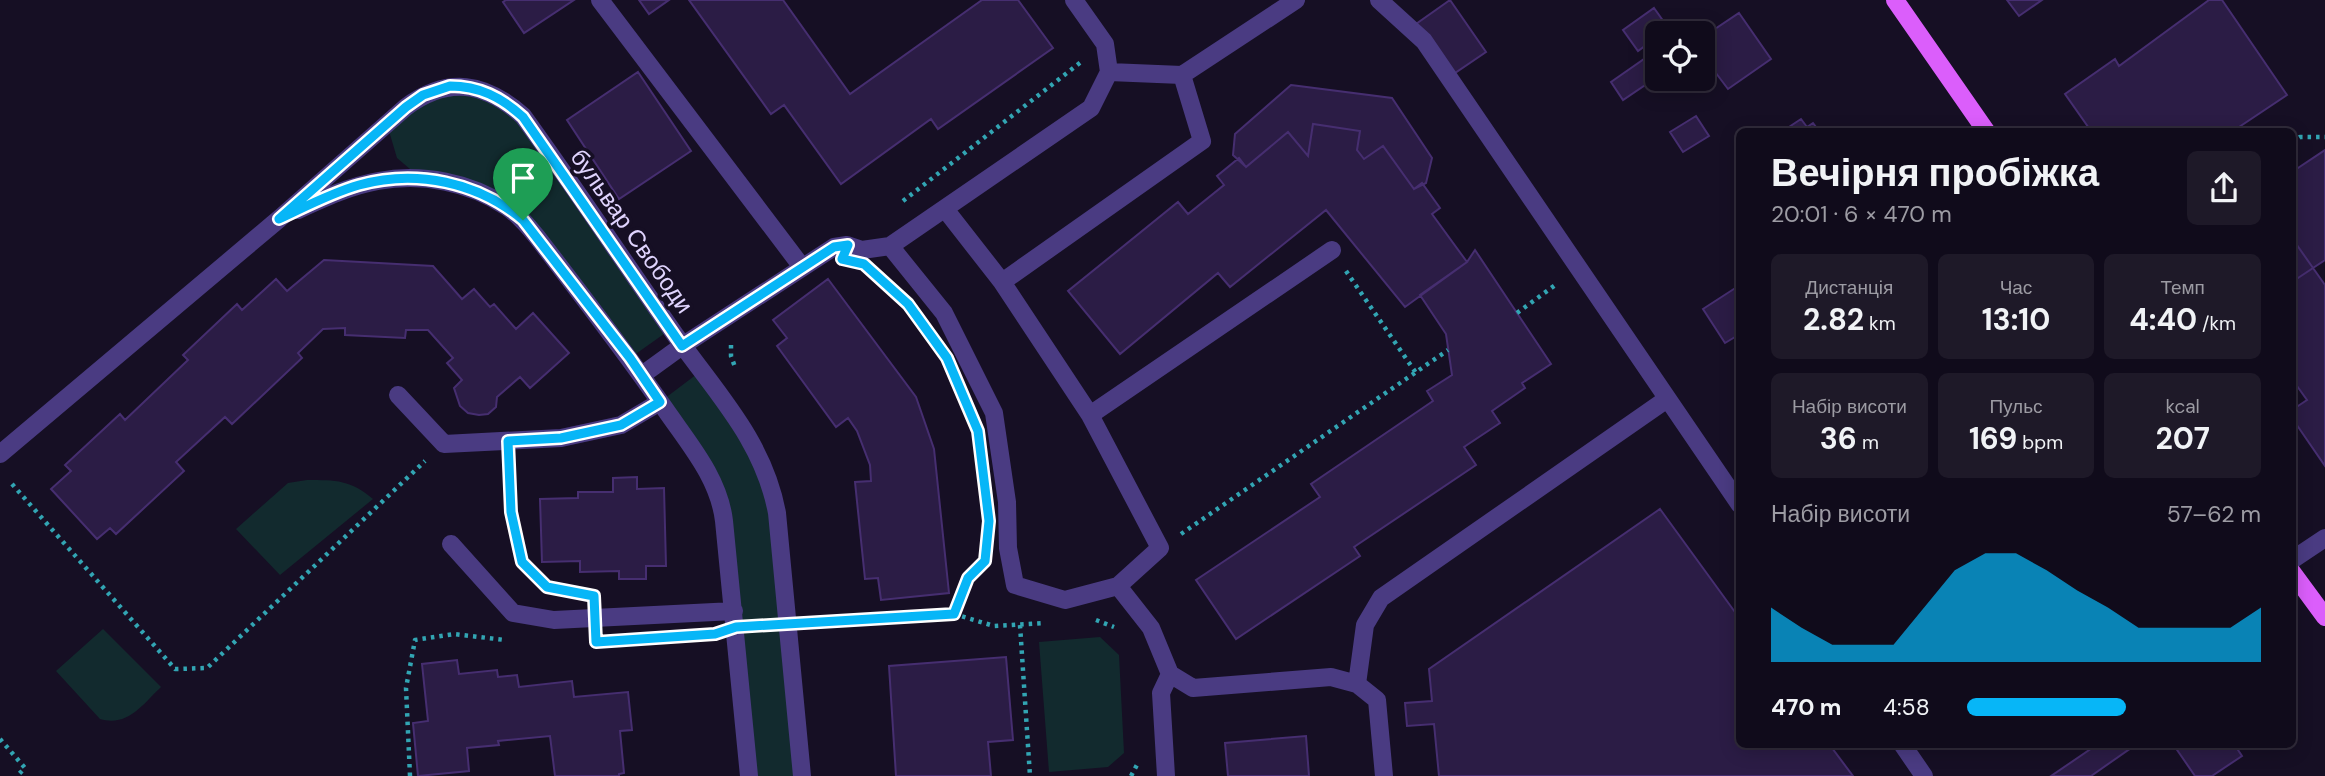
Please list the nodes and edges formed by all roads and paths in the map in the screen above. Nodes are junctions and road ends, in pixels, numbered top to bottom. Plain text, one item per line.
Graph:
1 (600, 0) edge
2 (1074, 0) edge
3 (1296, 0) edge
4 (1379, 0) edge
5 (1895, 0) edge
6 (1104, 44) junction
7 (1109, 72) junction
8 (1182, 75) junction
9 (1984, 128) edge
10 (2325, 138) edge
11 (2296, 140) edge
12 (902, 202) dead end
13 (945, 209) junction
14 (279, 219) junction
15 (890, 246) junction
16 (1332, 250) joint
17 (802, 267) junction
18 (1579, 269) junction
19 (1002, 282) junction
20 (1517, 313) dead end
21 (732, 336) dead end
22 (682, 346) junction
23 (1448, 350) dead end
24 (1416, 373) junction
25 (642, 375) junction
26 (741, 377) dead end
27 (398, 396) dead end
28 (1667, 399) junction
29 (660, 402) junction
30 (1090, 415) junction
31 (508, 441) junction
32 (0, 454) edge
33 (416, 469) dead end
34 (12, 484) dead end
35 (1736, 499) edge
36 (2325, 538) edge
37 (451, 544) dead end
38 (1160, 548) junction
39 (2296, 557) edge
40 (985, 561) dead end
41 (2296, 577) edge
42 (1118, 586) junction
43 (570, 592) dead end
44 (734, 611) junction
45 (954, 614) junction
46 (2325, 617) edge
47 (1084, 621) dead end
48 (1048, 623) dead end
49 (788, 625) junction
50 (1020, 625) junction
51 (1116, 628) dead end
52 (509, 641) dead end
53 (1170, 674) junction
54 (1357, 684) junction
55 (0, 740) edge
56 (1905, 748) edge
57 (1143, 754) dead end
58 (17, 776) edge
59 (410, 776) edge
60 (749, 776) edge
61 (802, 776) edge
62 (1030, 776) edge
63 (1131, 776) edge
64 (1166, 776) edge
65 (1384, 776) edge
66 (1924, 776) edge

1 - 17 street
2 - 6 street
3 - 8 street
4 - 18 street
5 - 9 main road
6 - 7 street
6 - 12 path
7 - 8 street
7 - 13 street
8 - 19 street
10 - 11 path
13 - 15 street
13 - 19 street
14 - 22 street, бульвар Свободи
14 - 25 street, бульвар Свободи
14 - 32 street, бульвар Свободи
15 - 17 street
15 - 42 street
16 - 24 path
16 - 30 street
17 - 22 street
18 - 20 path
18 - 28 street
19 - 30 street
21 - 26 path
22 - 25 street
22 - 49 street, бульвар Свободи
23 - 24 path
24 - 38 path
25 - 29 street, бульвар Свободи
27 - 31 street
28 - 35 street
28 - 54 street
29 - 31 street
29 - 44 street, бульвар Свободи
30 - 38 street
31 - 43 path
33 - 34 path
36 - 39 street
37 - 44 street
38 - 42 street
40 - 45 path
41 - 46 main road
42 - 53 street
44 - 60 street, бульвар Свободи
45 - 49 path
45 - 50 path
47 - 51 path
48 - 50 path
49 - 61 street, бульвар Свободи
50 - 62 path
52 - 59 path
53 - 54 street
53 - 64 street
54 - 65 street
55 - 58 path
56 - 66 street
57 - 63 path

